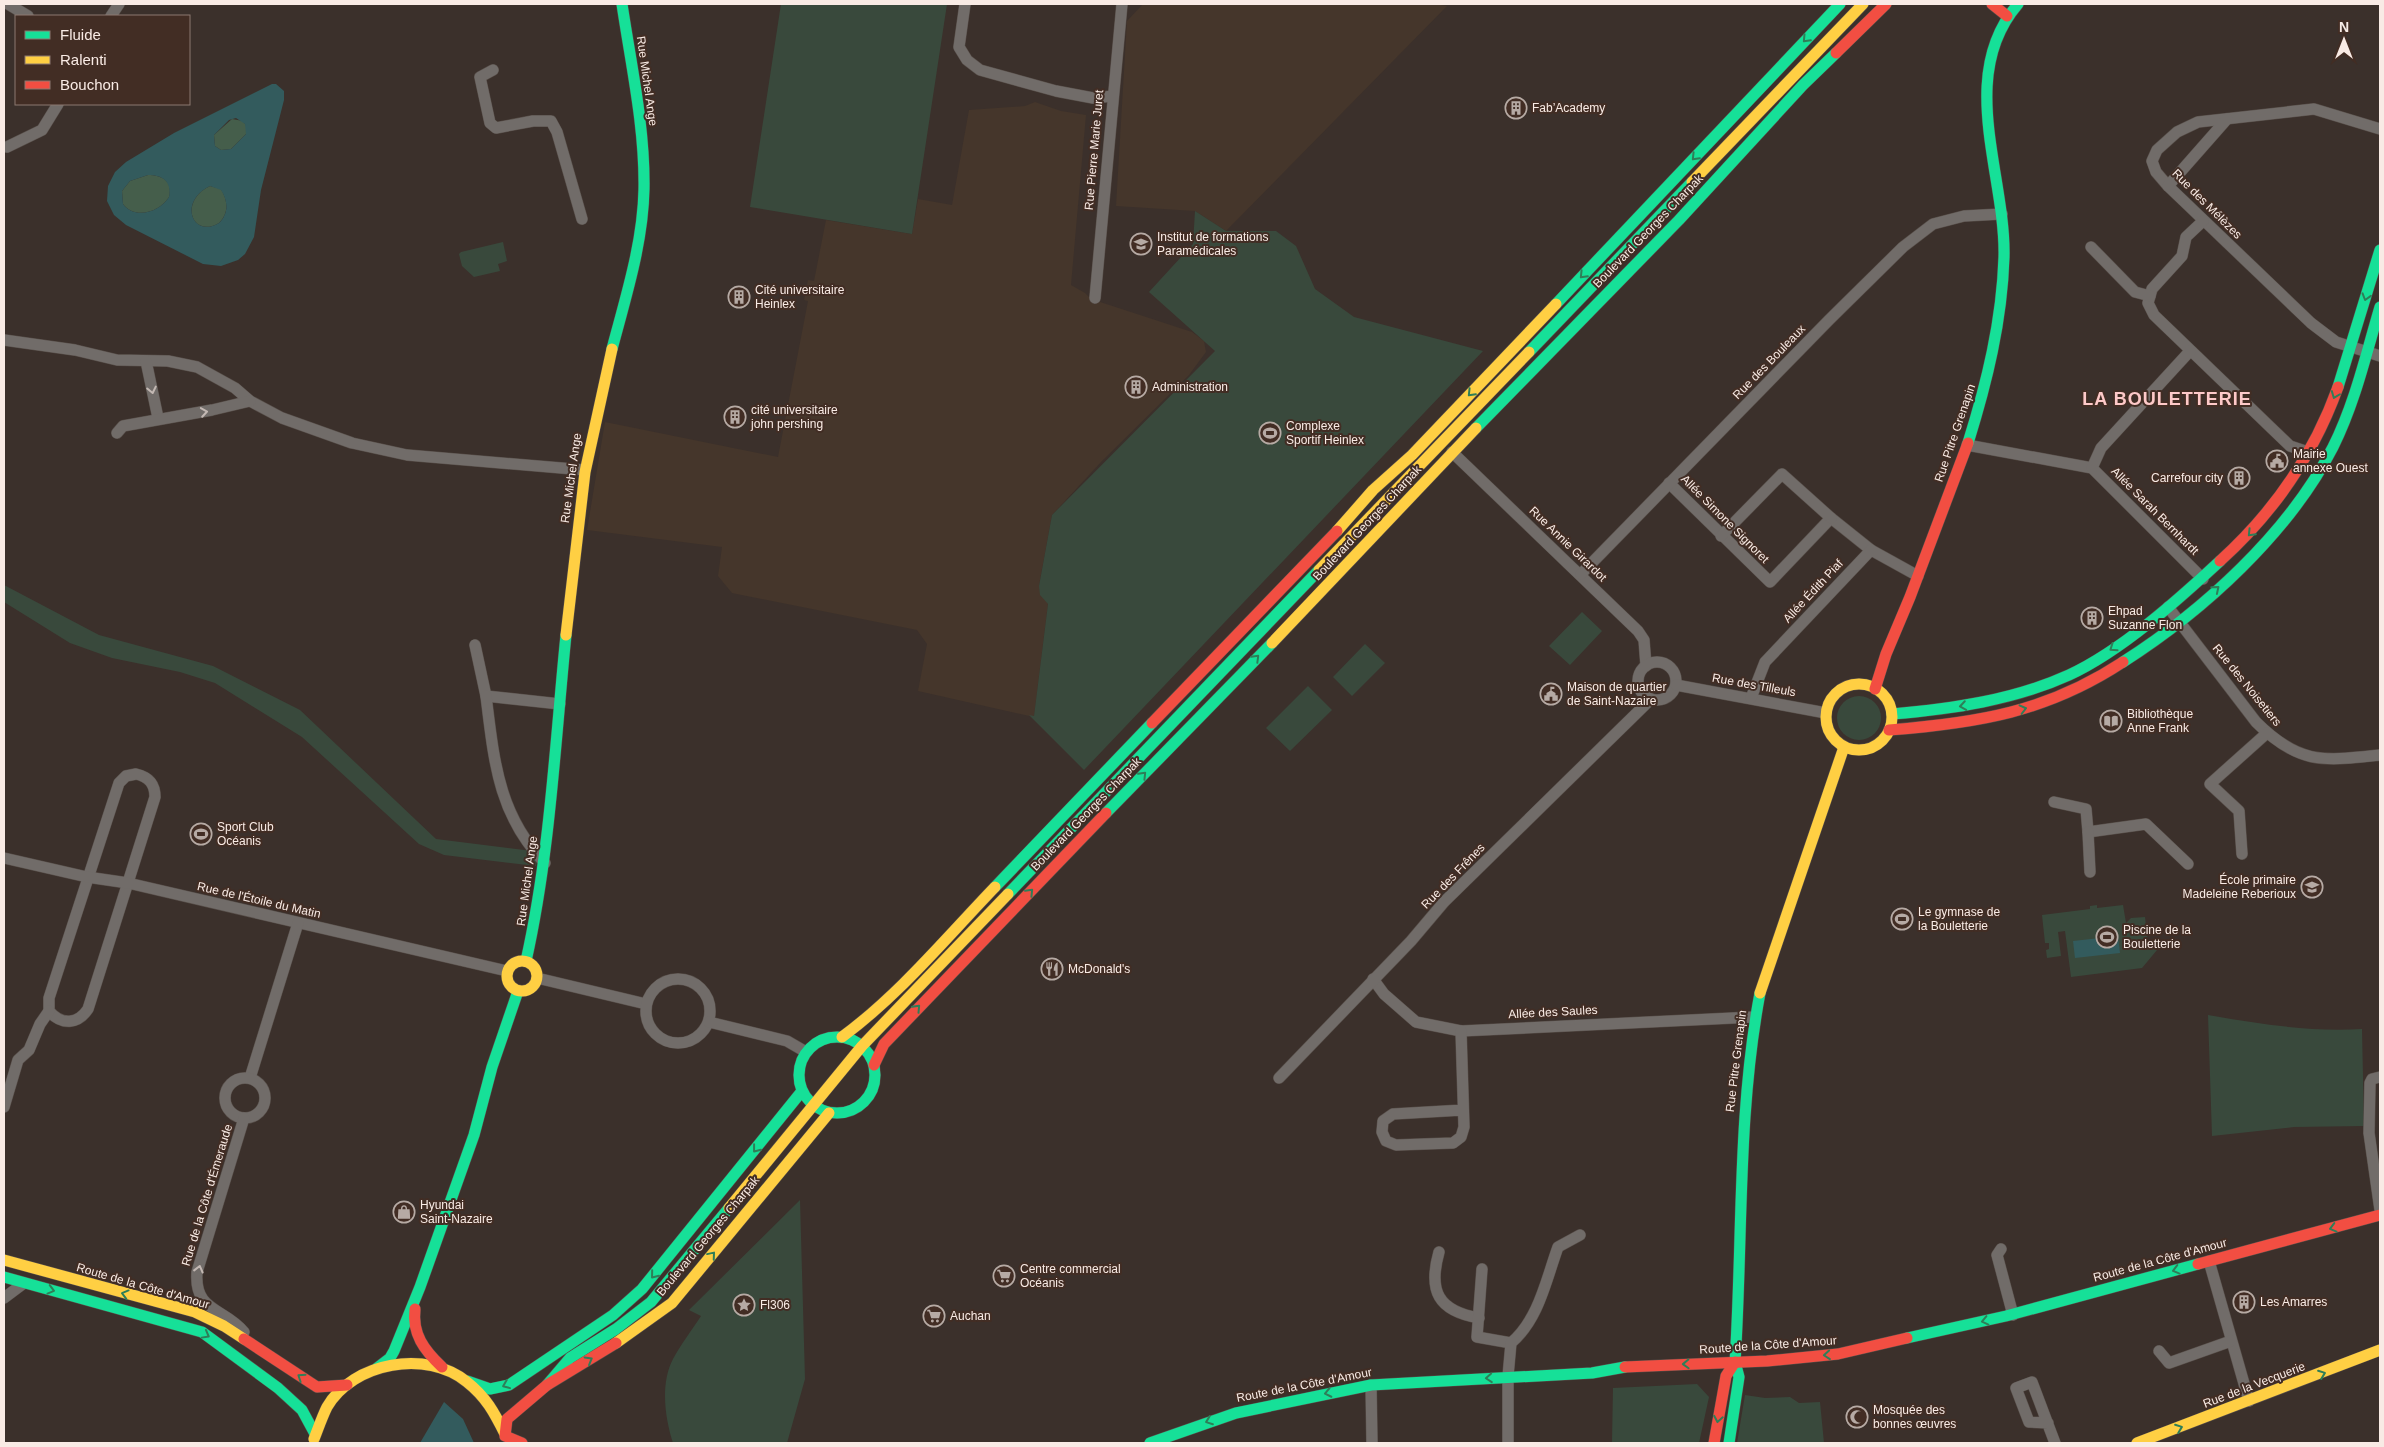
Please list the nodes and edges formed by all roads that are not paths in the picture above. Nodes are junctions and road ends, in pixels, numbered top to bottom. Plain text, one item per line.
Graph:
1 (8, 4) edge
2 (119, 4) edge
3 (622, 4) edge
4 (965, 4) edge
5 (1122, 4) edge
6 (1840, 4) edge
7 (1863, 4) edge
8 (1886, 4) edge
9 (1992, 4) edge
10 (2018, 4) edge
11 (26, 15) edge
12 (112, 15) edge
13 (2007, 16) junction
14 (493, 70) dead end
15 (1113, 96) junction
16 (57, 105) edge
17 (2226, 119) junction
18 (2380, 129) edge
19 (5, 149) edge
20 (2168, 186) junction
21 (2002, 214) junction
22 (582, 219) dead end
23 (2203, 221) junction
24 (2091, 247) dead end
25 (2380, 250) edge
26 (2150, 296) junction
27 (1095, 298) dead end
28 (2379, 312) edge
29 (4, 340) edge
30 (2347, 347) junction
31 (2190, 350) junction
32 (2367, 353) junction
33 (2380, 356) edge
34 (146, 361) junction
35 (250, 401) junction
36 (158, 418) junction
37 (117, 433) dead end
38 (1967, 445) junction
39 (1452, 452) junction
40 (2308, 452) junction
41 (2092, 468) junction
42 (586, 470) junction
43 (1669, 483) junction
44 (1831, 518) junction
45 (1721, 536) junction
46 (1870, 550) junction
47 (1580, 574) junction
48 (1918, 576) junction
49 (2203, 579) junction
50 (2168, 607) junction
51 (2179, 621) junction
52 (475, 645) dead end
53 (1646, 666) junction
54 (1676, 685) junction
55 (1875, 689) junction
56 (486, 696) junction
57 (1751, 698) junction
58 (1651, 699) junction
59 (560, 704) junction
60 (1826, 713) junction
61 (1892, 714) junction
62 (1889, 730) junction
63 (2268, 734) junction
64 (1844, 747) junction
65 (2380, 755) edge
66 (2054, 802) dead end
67 (2088, 832) junction
68 (2242, 854) dead end
69 (4, 858) edge
70 (545, 863) junction
71 (2188, 864) dead end
72 (2090, 872) dead end
73 (87, 877) junction
74 (128, 883) junction
75 (298, 923) junction
76 (526, 961) junction
77 (507, 971) junction
78 (537, 978) junction
79 (1373, 979) junction
80 (518, 991) junction
81 (646, 1004) junction
82 (49, 1011) junction
83 (1754, 1017) junction
84 (709, 1022) junction
85 (1462, 1031) junction
86 (842, 1037) junction
87 (862, 1046) junction
88 (806, 1052) junction
89 (874, 1065) junction
90 (2380, 1077) edge
91 (250, 1078) junction
92 (1279, 1078) dead end
93 (802, 1091) junction
94 (812, 1104) junction
95 (4, 1108) edge
96 (1463, 1110) junction
97 (829, 1113) junction
98 (244, 1118) junction
99 (2380, 1210) edge
100 (2380, 1215) edge
101 (1580, 1234) dead end
102 (2001, 1249) dead end
103 (1439, 1252) dead end
104 (4, 1258) edge
105 (2209, 1261) junction
106 (1482, 1269) dead end
107 (4, 1277) edge
108 (24, 1283) junction
109 (420, 1287) junction
110 (4, 1298) edge
111 (2013, 1314) junction
112 (1478, 1318) junction
113 (2231, 1341) junction
114 (1512, 1343) junction
115 (255, 1344) junction
116 (2380, 1350) edge
117 (2159, 1351) dead end
118 (570, 1358) junction
119 (1735, 1362) junction
120 (542, 1364) junction
121 (377, 1368) junction
122 (444, 1368) junction
123 (1508, 1376) junction
124 (467, 1381) junction
125 (347, 1385) junction
126 (547, 1385) junction
127 (1371, 1385) junction
128 (2250, 1401) junction
129 (2048, 1423) dead end
130 (314, 1439) edge
131 (506, 1439) edge
132 (522, 1443) edge
133 (1150, 1443) edge
134 (1372, 1443) edge
135 (1508, 1443) edge
136 (1714, 1443) edge
137 (1728, 1443) edge
138 (2055, 1443) edge
139 (2138, 1443) edge

1 - 11 street
2 - 12 street
3 - 42 street, Rue Michel Ange
4 - 15 street
5 - 15 street, Rue Pierre Marie Juret
6 -> 86 street, Boulevard Georges Charpak
7 - 87 street
8 - 39 street, Boulevard Georges Charpak
9 - 13 street
10 - 13 street, Rue Pitre Grenapin
13 - 21 street, Rue Pitre Grenapin
14 - 22 street
15 - 27 street, Rue Pierre Marie Juret
16 - 19 street
17 - 18 street, Rue des Mélèzes
17 - 20 street
17 - 20 street, Rue des Mélèzes
20 - 23 street, Rue des Mélèzes
21 - 38 street, Rue Pitre Grenapin
21 - 43 street, Rue des Bouleaux
23 - 26 street
23 - 30 street, Rue des Mélèzes
24 - 26 street
25 -> 30 street
26 - 31 street
28 - 32 street
29 - 34 street
30 - 32 street
30 -> 40 street
31 - 40 street
31 - 41 street
32 - 33 street
51 -> 32 street
34 - 35 street
34 -> 36 street
36 -> 35 street
35 - 42 street
36 - 37 street
38 - 41 street, Allée Sarah Bernhardt
38 - 48 street, Rue Pitre Grenapin
39 - 47 street, Rue Annie Girardot
89 -> 39 street, Boulevard Georges Charpak
40 -> 49 street
41 - 49 street, Allée Sarah Bernhardt
42 - 59 street, Rue Michel Ange
43 - 45 street, Allée Simone Signoret
43 - 47 street, Rue des Bouleaux
44 - 45 street
44 - 45 street, Allée Simone Signoret
44 - 46 street
46 - 48 street
46 - 57 street, Allée Édith Piaf
47 - 53 street, Rue Annie Girardot
48 - 55 street, Rue Pitre Grenapin
49 - 50 street
50 - 51 street, Rue des Noisetiers
50 -> 61 street
62 -> 51 street
51 - 63 street, Rue des Noisetiers
52 - 56 street
53 - 54 street
53 - 58 street
54 - 57 street, Rue des Tilleuls
54 - 58 street
55 - 60 street
55 - 61 street
56 - 59 street
56 - 70 street
57 - 60 street, Rue des Tilleuls
58 - 79 street, Rue des Frênes
59 - 70 street, Rue Michel Ange
60 - 64 street
61 - 62 street
62 - 64 street
63 - 65 street, Rue des Noisetiers
63 - 68 street
64 - 83 street, Rue Pitre Grenapin
66 - 67 street
67 - 71 street
67 - 72 street
69 - 73 street, Rue de l'Étoile du Matin
70 - 76 street, Rue Michel Ange
73 - 74 street, Rue de l'Étoile du Matin
73 - 74 street
73 - 82 street
74 - 75 street, Rue de l'Étoile du Matin
74 - 82 street
75 - 77 street, Rue de l'Étoile du Matin
75 - 91 street
76 - 77 street
76 - 78 street
77 - 80 street
78 - 80 street
78 - 81 street
79 - 85 street, Allée des Saules
79 - 92 street, Rue des Frênes
80 - 109 street
81 - 84 street
81 - 84 street
82 - 95 street
83 - 85 street, Allée des Saules
83 - 119 street, Rue Pitre Grenapin
84 - 88 street
85 - 96 street
86 - 87 street
86 - 88 street
87 - 89 street
87 - 94 street
88 - 93 street
89 - 97 street, Boulevard Georges Charpak
90 - 99 street
91 - 98 street, Rue de la Côte d'Émeraude
91 - 98 street, Rue de la Côte d'Émeraude
93 - 94 street
93 -> 120 street, Boulevard Georges Charpak
94 - 97 street
94 - 118 street
96 - 96 street
126 -> 97 street, Boulevard Georges Charpak
115 -> 98 street, Rue de la Côte d'Émeraude
100 -> 105 street, Route de la Côte d'Amour
101 - 114 street
102 - 111 street
103 - 112 street
115 -> 104 street, Route de la Côte d'Amour
105 -> 111 street, Route de la Côte d'Amour
105 - 113 street
106 - 112 street
107 - 108 street
108 - 110 street
108 -> 130 street
109 - 121 street
109 - 122 street
111 -> 119 street, Route de la Côte d'Amour
112 - 114 street
113 - 117 street
113 - 128 street
114 - 123 street
125 -> 115 street, Route de la Côte d'Amour
128 -> 116 street, Rue de la Vecquerie
118 - 120 street
118 - 126 street
119 -> 123 street, Route de la Côte d'Amour
119 -> 136 street, Rue Pitre Grenapin
119 - 137 street, Rue Pitre Grenapin
120 -> 124 street, Boulevard Georges Charpak
121 - 122 street
121 - 125 street
122 - 124 street
123 -> 127 street, Route de la Côte d'Amour
123 - 135 street
124 - 131 street
125 - 130 street
126 - 131 street, Boulevard Georges Charpak
127 -> 133 street, Route de la Côte d'Amour
127 - 134 street
139 -> 128 street, Rue de la Vecquerie
129 - 138 street
131 - 132 street

